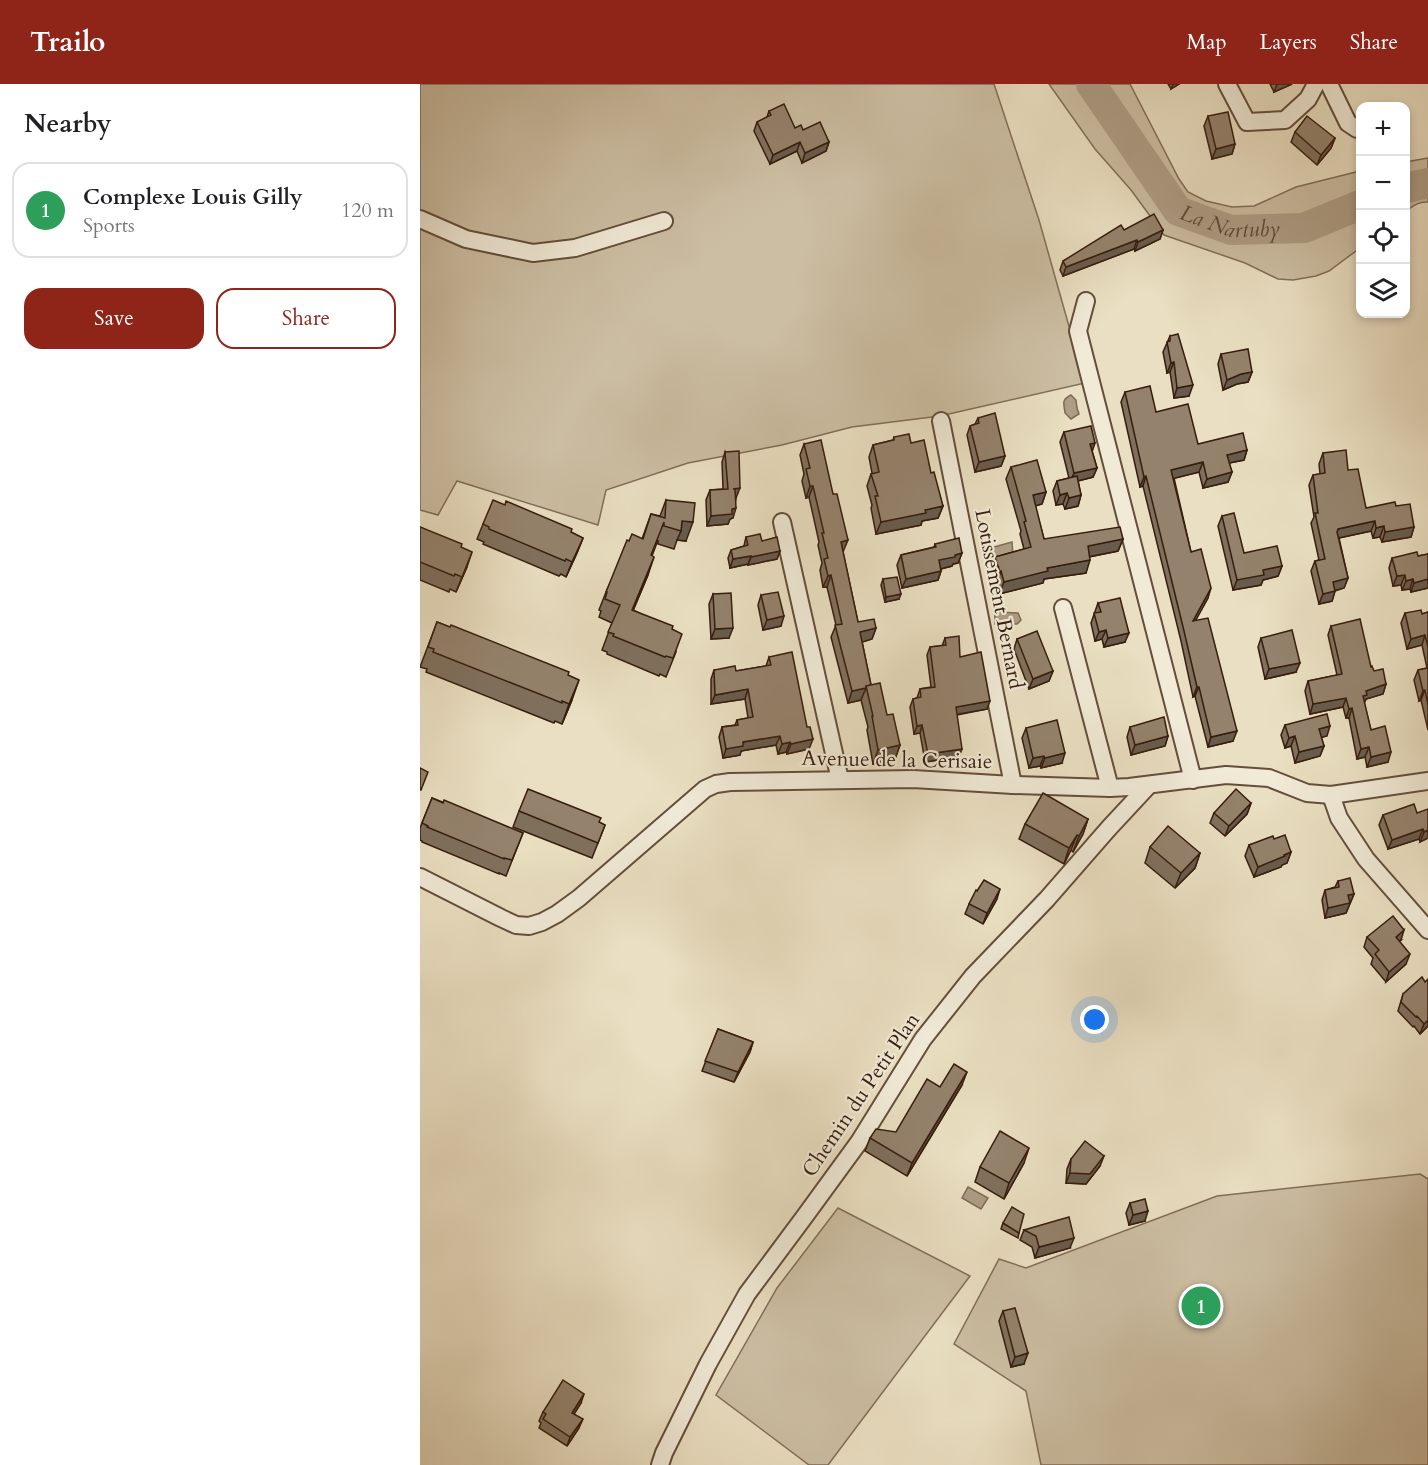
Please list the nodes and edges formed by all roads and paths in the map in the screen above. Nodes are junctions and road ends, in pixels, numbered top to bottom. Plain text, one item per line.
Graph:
1 (1227, 84) edge
2 (1316, 84) edge
3 (1329, 84) edge
4 (1356, 128) edge
5 (420, 219) edge
6 (664, 221) dead end
7 (1086, 301) dead end
8 (941, 422) dead end
9 (782, 522) dead end
10 (1063, 608) dead end
11 (840, 780) junction
12 (1193, 780) junction
13 (1428, 780) edge
14 (1013, 784) junction
15 (1149, 785) junction
16 (1110, 788) junction
17 (1331, 795) junction
18 (420, 877) edge
19 (1428, 930) edge
20 (660, 1465) edge

1 - 2 street
3 - 4 street
5 - 6 street
7 - 12 street
8 - 14 street, Lotissement Bernard
9 - 11 street
10 - 16 street
11 - 14 street, Avenue de la Cerisaie
11 - 18 street, Avenue de la Cerisaie
12 - 15 street, Avenue de la Cerisaie
12 - 17 street, Avenue de la Cerisaie
13 - 17 street, Avenue de la Cerisaie
14 - 16 street, Avenue de la Cerisaie
15 - 16 street, Avenue de la Cerisaie
15 - 20 street, Chemin du Petit Plan
17 - 19 street

